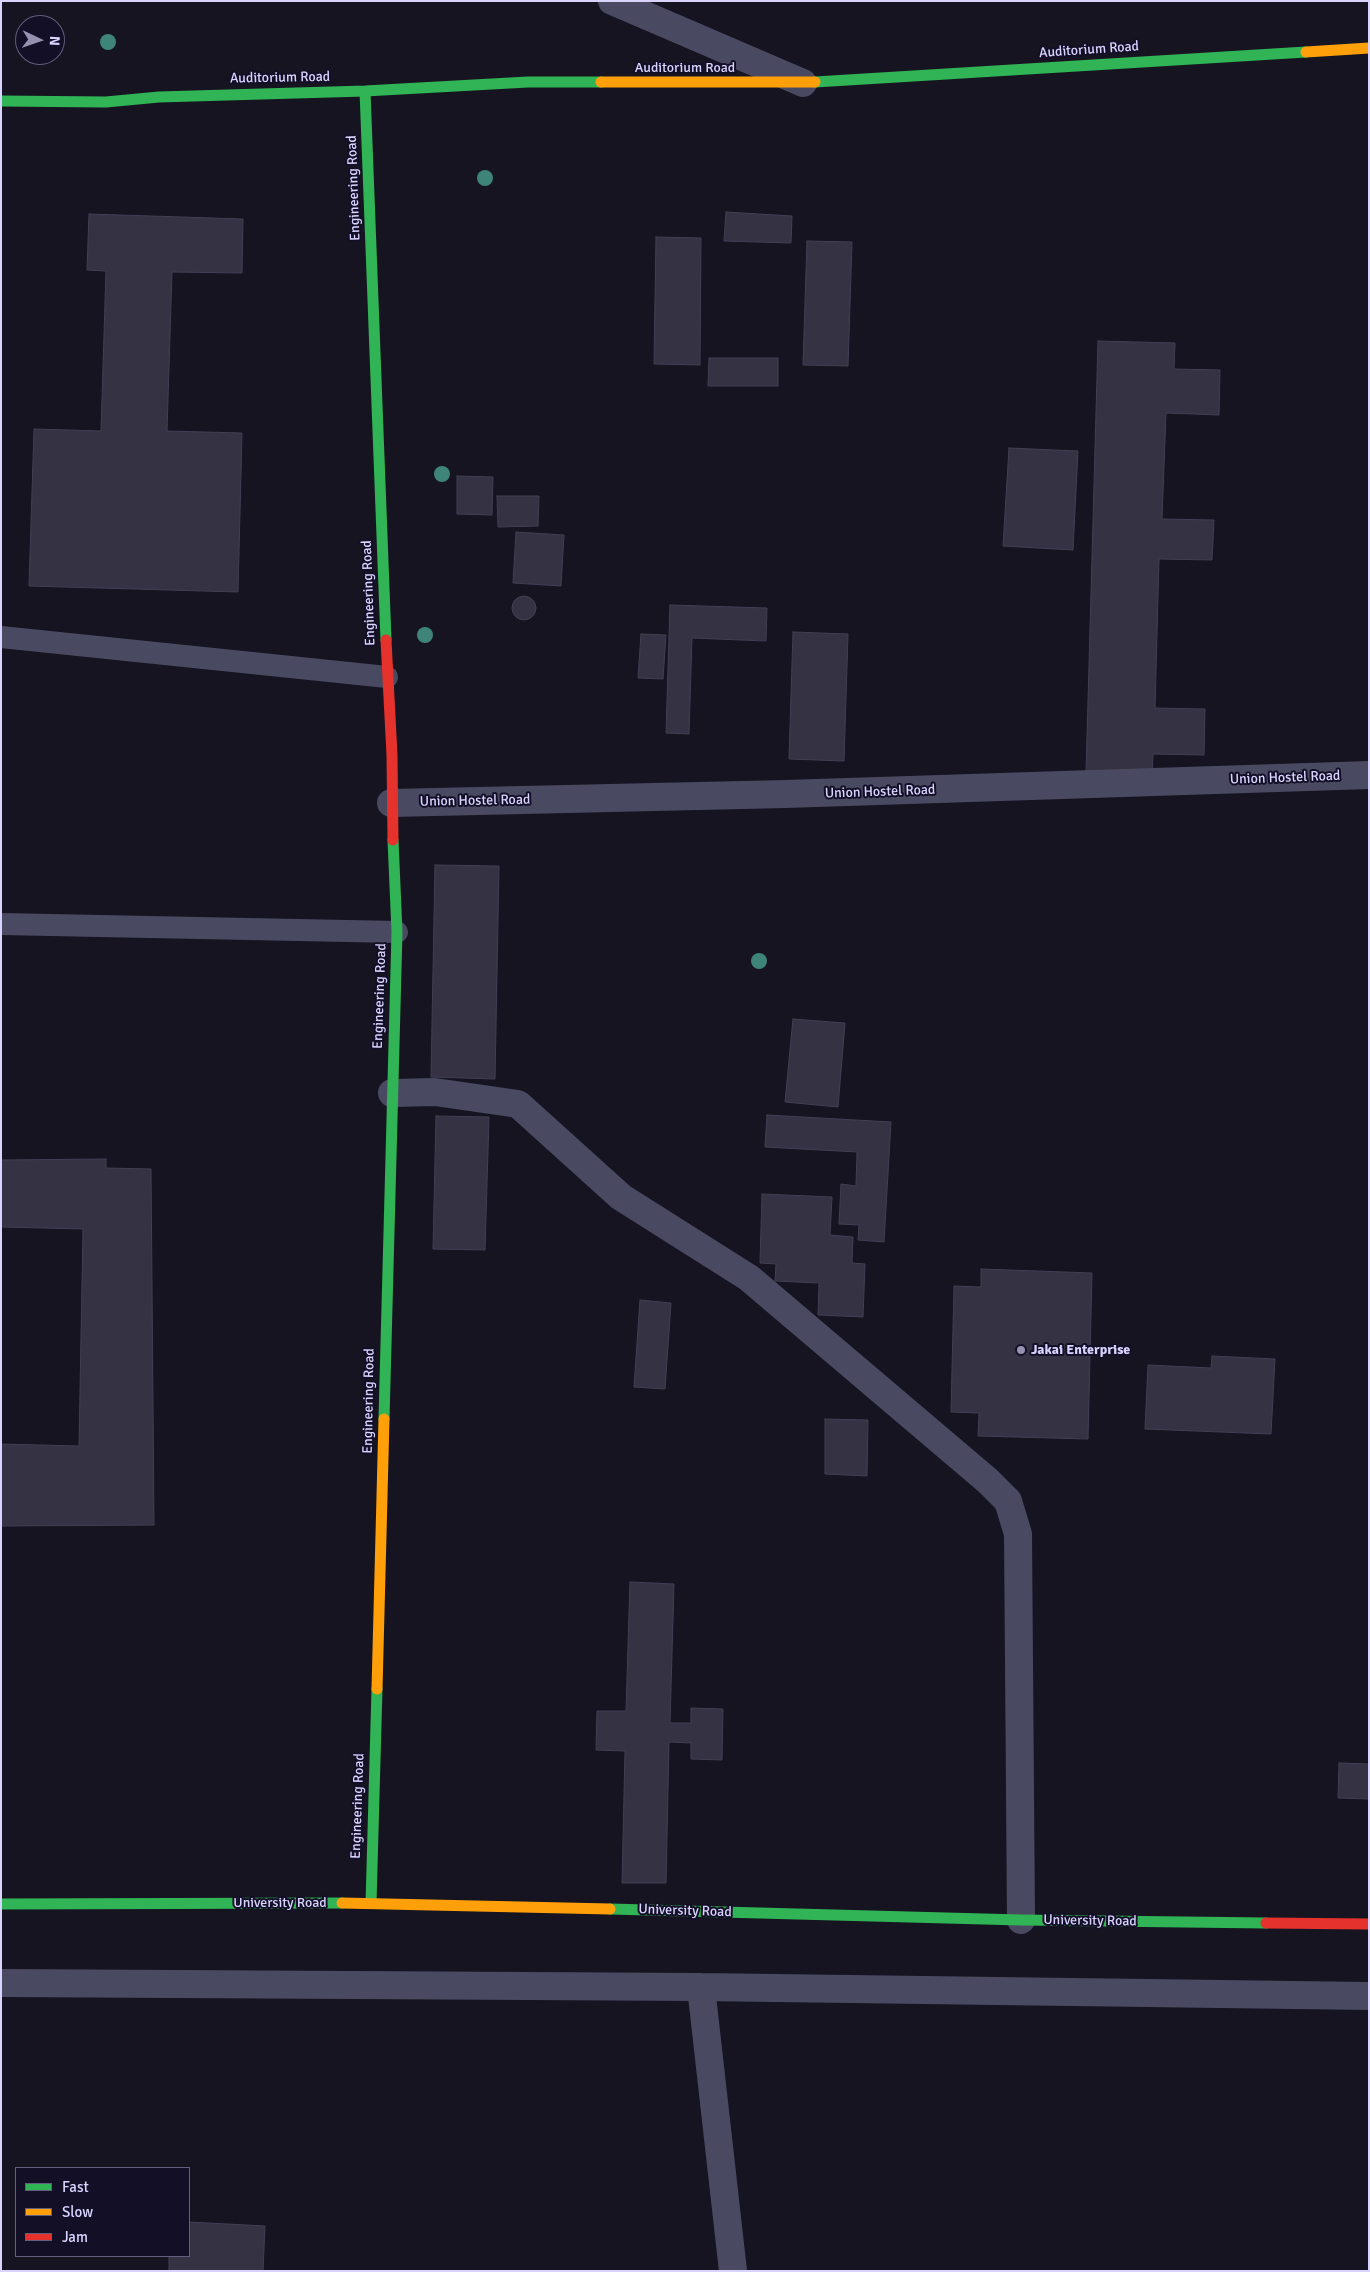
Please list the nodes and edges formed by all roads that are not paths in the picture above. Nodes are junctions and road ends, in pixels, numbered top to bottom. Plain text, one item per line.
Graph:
1 (612, 1) edge
2 (1369, 48) edge
3 (803, 83) junction
4 (365, 91) junction
5 (1, 101) edge
6 (1, 637) edge
7 (387, 677) junction
8 (1369, 776) edge
9 (391, 803) junction
10 (1, 924) edge
11 (397, 932) junction
12 (392, 1093) junction
13 (371, 1903) junction
14 (1, 1904) edge
15 (1021, 1920) junction
16 (1369, 1924) edge
17 (1, 1983) edge
18 (701, 1986) junction
19 (1369, 1996) edge
20 (733, 2271) edge

1 - 3 street
2 - 3 street, Auditorium Road
3 - 4 street, Auditorium Road
4 - 5 street, Auditorium Road
4 - 7 street, Engineering Road
6 - 7 lane
7 - 9 street, Engineering Road
8 - 9 street, Union Hostel Road
9 - 11 street, Engineering Road
10 - 11 lane
11 - 12 street, Engineering Road
12 - 13 street, Engineering Road
12 - 15 street
13 - 14 street, University Road
13 - 15 street, University Road
15 - 16 street, University Road
17 - 18 street
18 - 19 street
18 - 20 street

